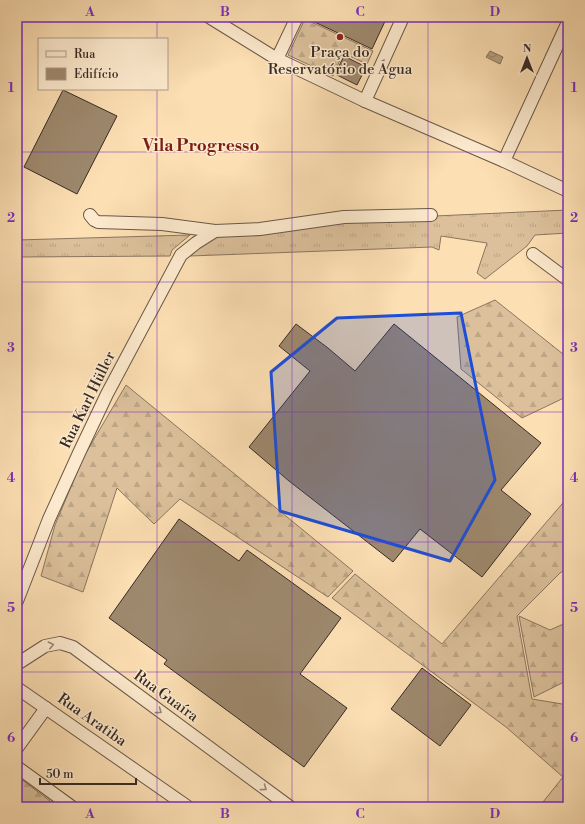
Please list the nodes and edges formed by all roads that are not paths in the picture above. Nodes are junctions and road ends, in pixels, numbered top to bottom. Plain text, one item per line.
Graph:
1 (209, 17) edge
2 (297, 17) edge
3 (402, 17) edge
4 (568, 22) edge
5 (564, 42) edge
6 (277, 59) junction
7 (365, 101) junction
8 (504, 162) junction
9 (568, 190) edge
10 (90, 215) dead end
11 (431, 215) dead end
12 (214, 231) junction
13 (533, 254) dead end
14 (568, 280) edge
15 (17, 601) edge
16 (17, 664) edge
17 (17, 688) edge
18 (46, 708) junction
19 (17, 748) edge
20 (17, 767) edge
21 (72, 807) edge
22 (188, 807) edge
23 (290, 807) edge

1 - 6 street
2 - 6 street
3 - 7 street
4 - 5 street
5 - 8 street
6 - 7 street
7 - 8 street
8 - 9 street
10 - 12 street
11 - 12 street
12 - 15 street, Rua Karl Hüller
13 - 14 street
16 -> 23 street, Rua Guaíra
17 - 18 street, Rua Aratiba
18 - 19 street
18 - 22 street, Rua Aratiba
20 - 21 street

